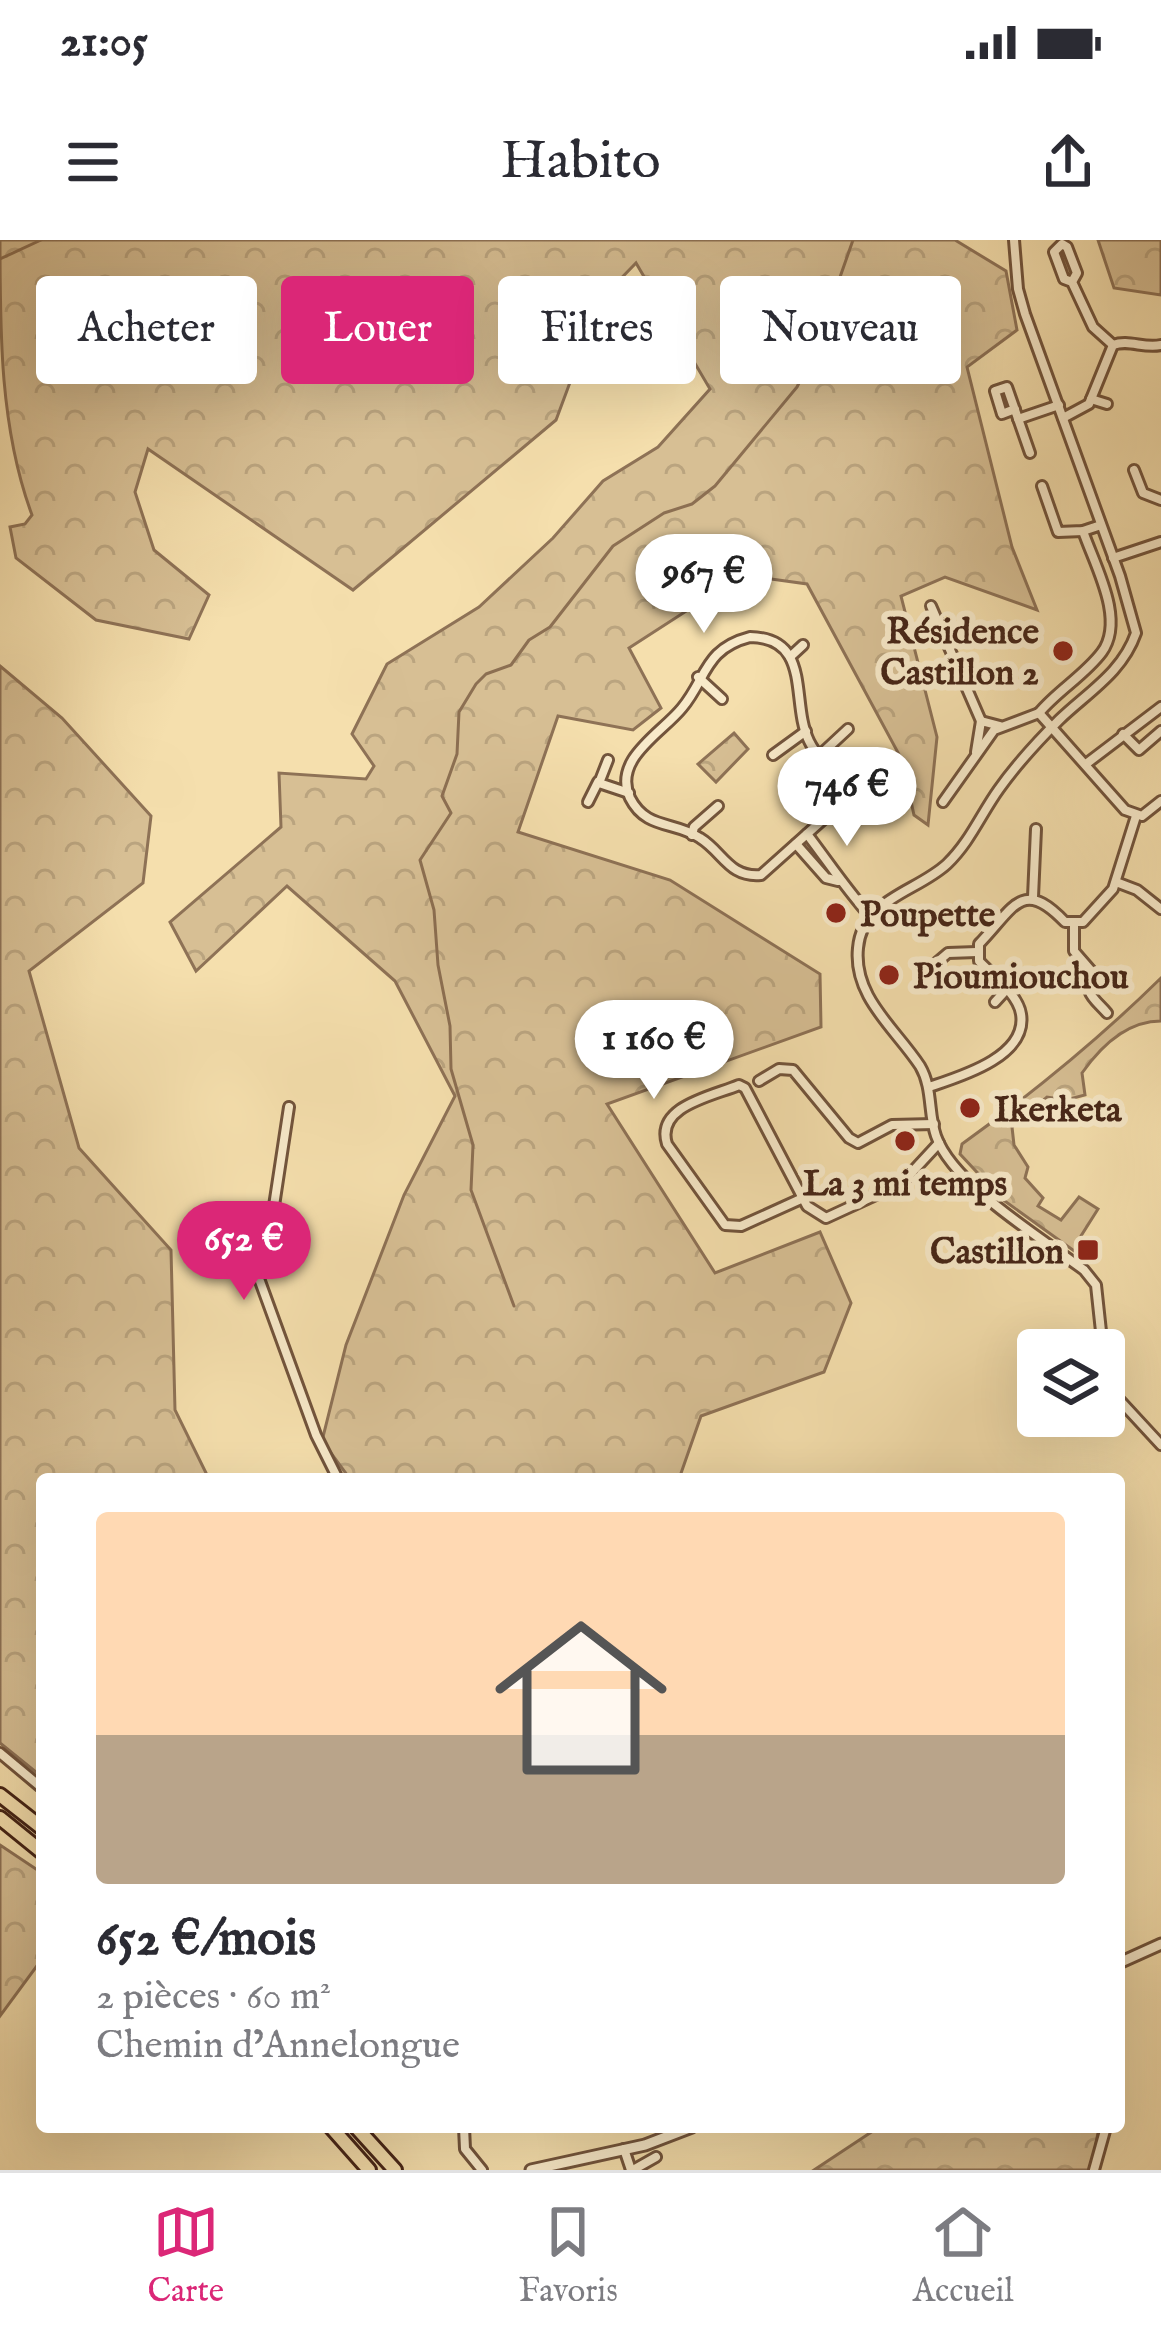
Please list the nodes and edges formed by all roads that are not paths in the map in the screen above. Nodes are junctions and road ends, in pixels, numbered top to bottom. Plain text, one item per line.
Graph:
1 (1014, 240) edge
2 (1072, 282) dead end
3 (1113, 345) junction
4 (1161, 345) edge
5 (1091, 399) junction
6 (1107, 404) dead end
7 (1059, 406) junction
8 (1063, 418) junction
9 (1030, 453) dead end
10 (1134, 470) dead end
11 (1042, 485) dead end
12 (1161, 500) edge
13 (1101, 525) junction
14 (1083, 531) junction
15 (1161, 542) edge
16 (1113, 558) junction
17 (931, 606) dead end
18 (803, 645) dead end
19 (790, 657) junction
20 (698, 677) junction
21 (722, 699) dead end
22 (1161, 706) edge
23 (1039, 713) junction
24 (981, 721) junction
25 (1001, 726) junction
26 (1053, 727) junction
27 (848, 729) dead end
28 (806, 730) junction
29 (1161, 731) edge
30 (1123, 734) junction
31 (976, 753) junction
32 (773, 755) dead end
33 (819, 755) junction
34 (608, 760) dead end
35 (1086, 764) junction
36 (599, 783) junction
37 (628, 793) junction
38 (1161, 801) edge
39 (588, 802) dead end
40 (944, 802) dead end
41 (718, 806) dead end
42 (1136, 816) junction
43 (1036, 829) dead end
44 (692, 835) junction
45 (807, 835) junction
46 (796, 844) junction
47 (824, 857) junction
48 (815, 865) junction
49 (838, 881) junction
50 (1116, 882) junction
51 (1033, 897) junction
52 (1161, 909) edge
53 (870, 916) junction
54 (1074, 925) junction
55 (977, 952) junction
56 (935, 964) dead end
57 (1006, 990) junction
58 (995, 1002) dead end
59 (1107, 1013) dead end
60 (759, 1081) dead end
61 (929, 1087) junction
62 (290, 1107) dead end
63 (934, 1124) junction
64 (939, 1143) junction
65 (802, 1198) junction
66 (1100, 1329) edge
67 (1125, 1406) edge
68 (1161, 1445) edge
69 (335, 1473) edge
70 (0, 1753) edge
71 (36, 1783) edge
72 (0, 1795) edge
73 (0, 1818) edge
74 (36, 1823) edge
75 (36, 1847) edge
76 (1161, 1944) edge
77 (1125, 1960) edge
78 (336, 2133) edge
79 (361, 2133) edge
80 (464, 2133) edge
81 (673, 2133) edge
82 (1104, 2133) edge
83 (624, 2149) junction
84 (656, 2157) dead end
85 (369, 2170) edge
86 (395, 2170) edge
87 (482, 2170) edge
88 (531, 2170) edge
89 (632, 2170) edge
90 (1094, 2170) edge

1 - 7 street
2 - 3 street
3 - 4 street
3 - 5 street
5 - 6 street
5 - 8 street
7 - 8 street
7 - 9 street
8 - 13 street
10 - 12 street
11 - 14 street
13 - 14 street
13 - 16 street
14 - 23 street
15 - 16 street
16 - 26 street
17 - 24 street
18 - 19 street
19 - 20 street
19 - 28 street
20 - 21 street
20 - 37 street
22 - 30 street
23 - 25 street
23 - 26 street
24 - 25 street
24 - 31 street
25 - 31 street
26 - 35 street
26 - 53 street
27 - 33 street
28 - 32 street
28 - 33 street
29 - 30 street
30 - 35 street
31 - 40 street
33 - 45 street
34 - 36 street
35 - 42 street
36 - 37 street
36 - 39 street
37 - 44 street
38 - 42 street
41 - 44 street
42 - 50 street
43 - 51 street
44 - 46 street
45 - 46 street
45 - 47 street
46 - 48 street
47 - 48 street
47 - 49 street
48 - 49 street
49 - 53 street
50 - 52 street
50 - 54 street
51 - 54 street
51 - 55 street
53 - 61 street
54 - 59 street
55 - 56 street
55 - 57 street
57 - 58 street
57 - 61 street
60 - 63 street
61 - 63 street
62 - 69 street
63 - 64 street
64 - 65 street
64 - 66 street
65 - 65 street
67 - 68 street
70 - 71 street
72 - 74 highway
73 - 75 highway
76 - 77 street
78 - 85 highway
79 - 86 highway
80 - 87 street
81 - 83 street
82 - 90 street
83 - 88 street
83 - 89 street
84 - 89 street

